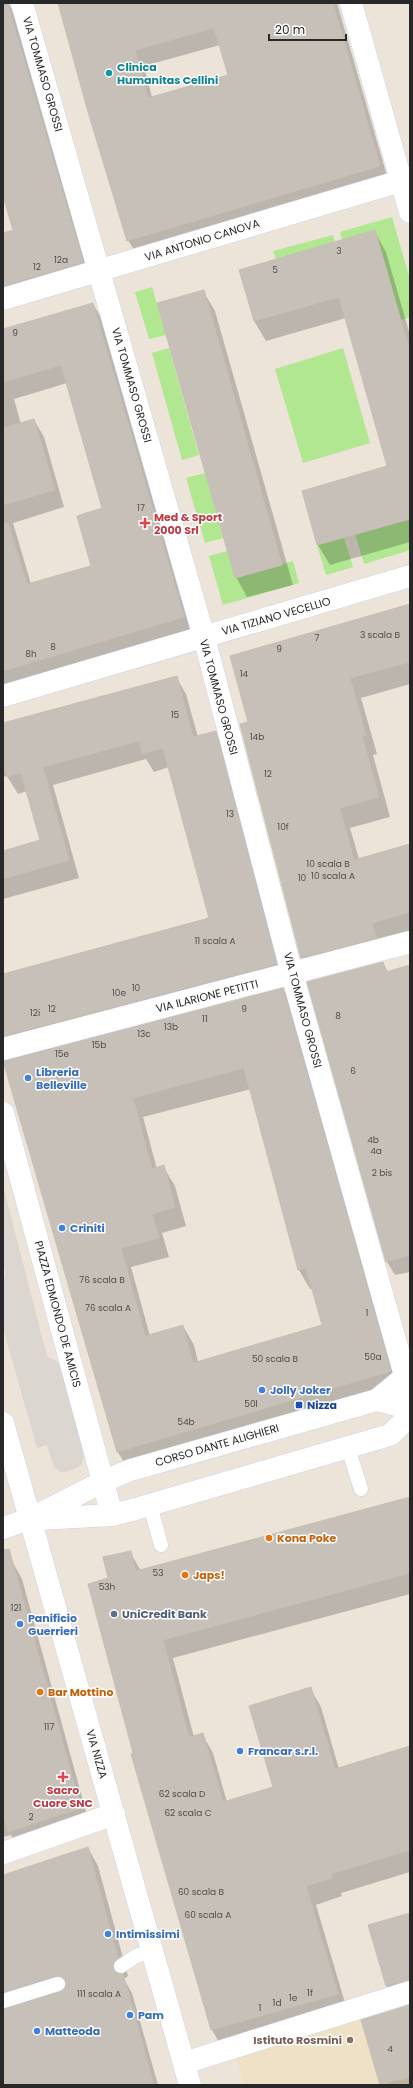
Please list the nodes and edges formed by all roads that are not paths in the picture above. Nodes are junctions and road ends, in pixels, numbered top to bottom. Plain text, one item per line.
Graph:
1 (22, 3) edge
2 (351, 3) edge
3 (401, 181) junction
4 (410, 212) edge
5 (99, 271) junction
6 (3, 299) edge
7 (410, 576) edge
8 (204, 637) junction
9 (3, 696) edge
10 (410, 942) edge
11 (292, 974) junction
12 (3, 1049) edge
13 (3, 1113) edge
14 (408, 1381) edge
15 (377, 1400) junction
16 (410, 1409) edge
17 (410, 1416) edge
18 (3, 1423) edge
19 (348, 1448) junction
20 (103, 1480) junction
21 (361, 1489) dead end
22 (150, 1504) junction
23 (112, 1515) junction
24 (31, 1520) junction
25 (3, 1528) edge
26 (161, 1545) dead end
27 (114, 1814) junction
28 (3, 1853) edge
29 (152, 1951) junction
30 (120, 1966) dead end
31 (58, 1984) dead end
32 (410, 1992) edge
33 (3, 2002) edge
34 (184, 2063) junction
35 (190, 2085) edge

1 - 5 street, VIA TOMMASO GROSSI
2 - 3 street
3 - 4 street
3 - 5 street, VIA ANTONIO CANOVA
5 - 6 street, VIA ANTONIO CANOVA
5 - 8 street, VIA TOMMASO GROSSI
7 - 8 street, VIA TIZIANO VECELLIO
8 - 9 street, VIA TIZIANO VECELLIO
8 - 11 street, VIA TOMMASO GROSSI
10 - 11 street, VIA ILARIONE PETITTI
11 - 12 street, VIA ILARIONE PETITTI
11 - 14 street, VIA TOMMASO GROSSI
13 - 20 street, PIAZZA EDMONDO DE AMICIS
14 - 15 street
15 - 16 street
15 - 20 street, CORSO DANTE ALIGHIERI
17 - 19 street, CORSO DANTE ALIGHIERI
18 - 24 street, VIA NIZZA
19 - 21 lane
19 - 22 street, CORSO DANTE ALIGHIERI
20 - 23 street, PIAZZA EDMONDO DE AMICIS
20 - 24 street, CORSO DANTE ALIGHIERI
22 - 23 street, CORSO DANTE ALIGHIERI
22 - 26 lane
23 - 24 street, CORSO DANTE ALIGHIERI
24 - 25 street, CORSO DANTE ALIGHIERI
24 - 27 street, VIA NIZZA
27 - 28 street
27 - 29 street, VIA NIZZA
29 - 30 lane
29 - 34 street, VIA NIZZA
31 - 33 lane
32 - 34 street
34 - 35 street, VIA NIZZA

